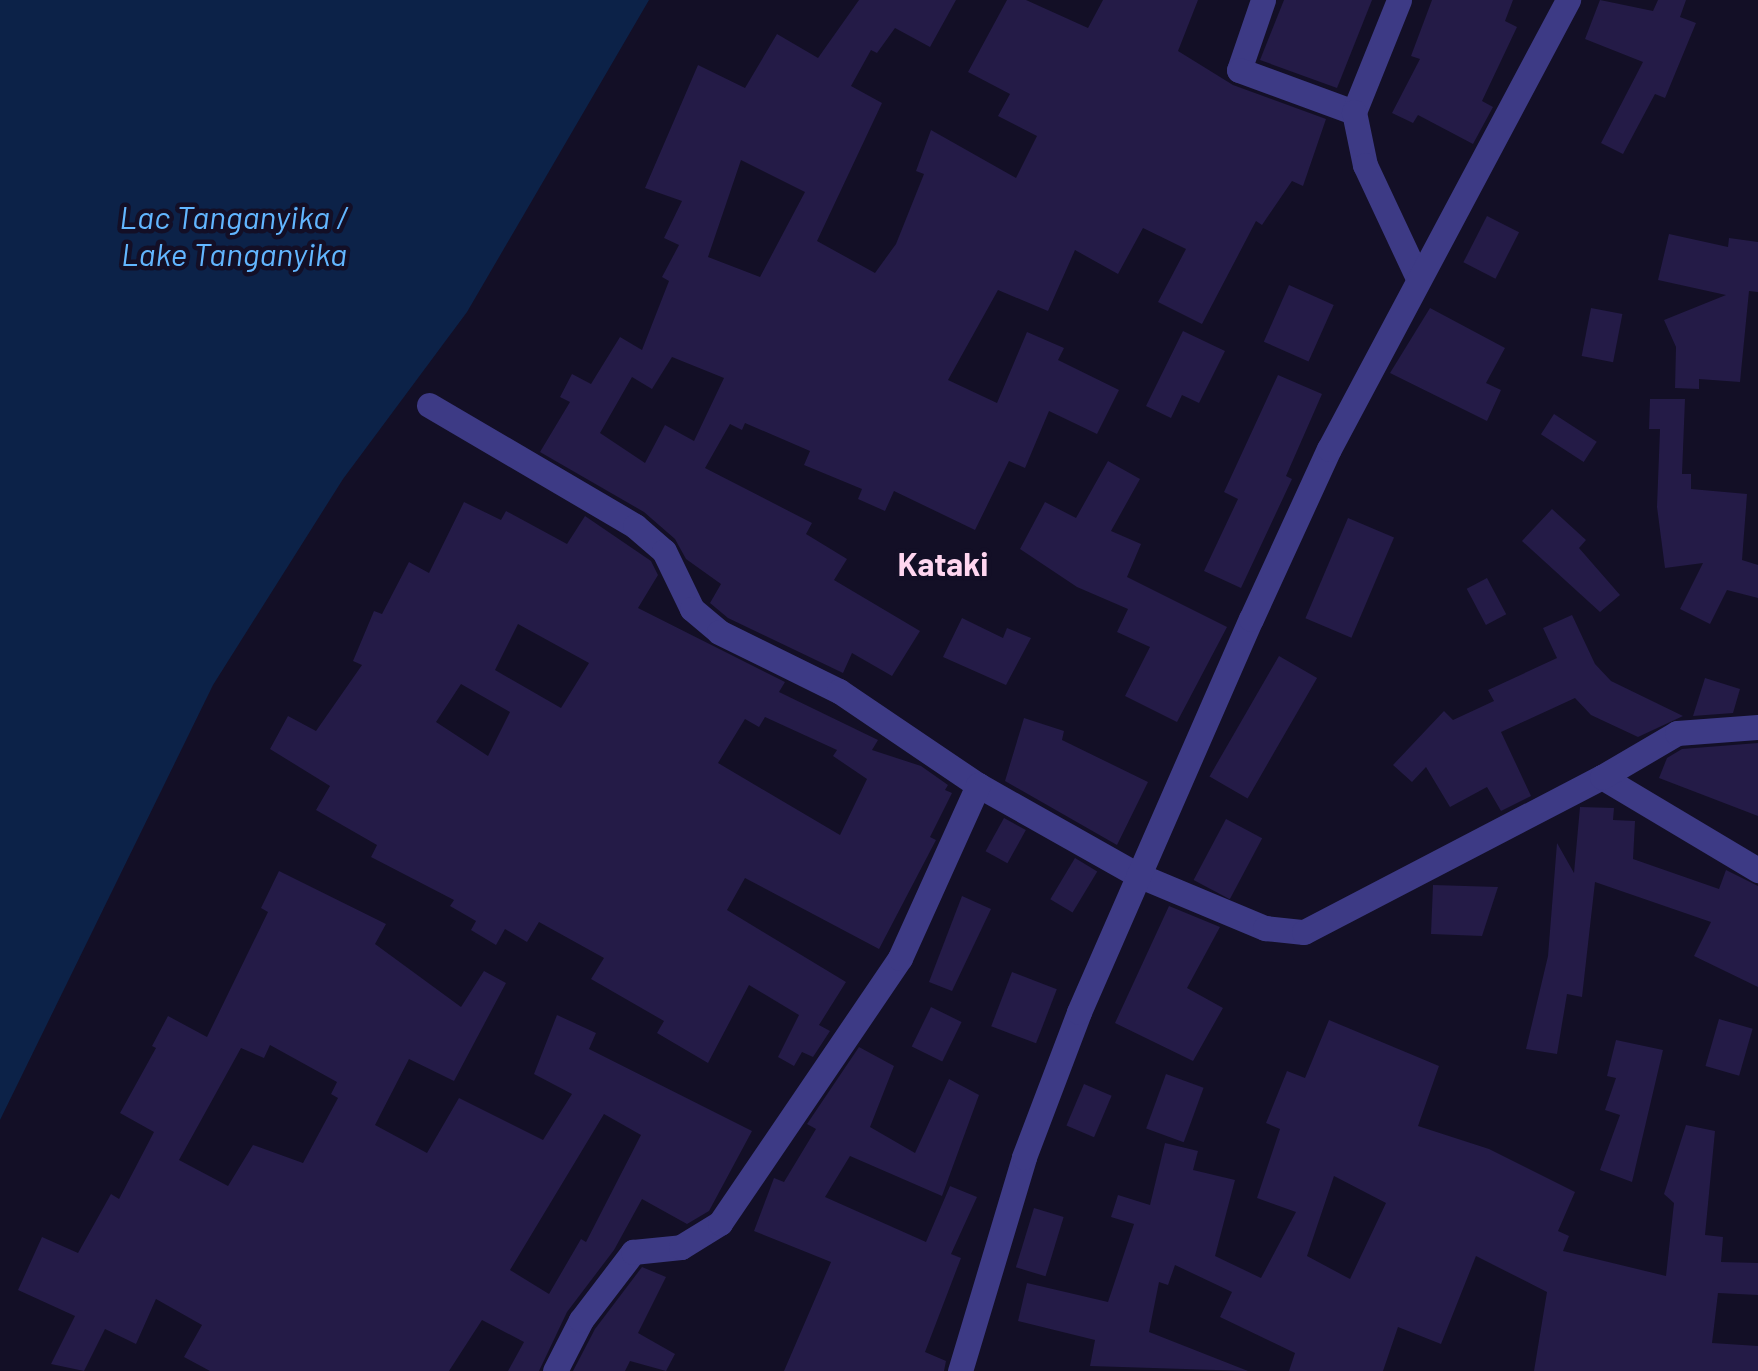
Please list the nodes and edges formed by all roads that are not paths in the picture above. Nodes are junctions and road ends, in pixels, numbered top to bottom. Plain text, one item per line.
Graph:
1 (1263, 0) edge
2 (1400, 0) edge
3 (1568, 0) edge
4 (1354, 112) junction
5 (1418, 278) junction
6 (429, 405) dead end
7 (1758, 727) edge
8 (1602, 776) junction
9 (978, 785) junction
10 (1758, 870) edge
11 (1138, 875) junction
12 (555, 1371) edge
13 (960, 1371) edge

1 - 4 street
2 - 4 street
3 - 5 street
4 - 5 street
5 - 11 street
6 - 9 street
7 - 8 street
8 - 10 street
8 - 11 street
9 - 11 street
9 - 12 street
11 - 13 street

